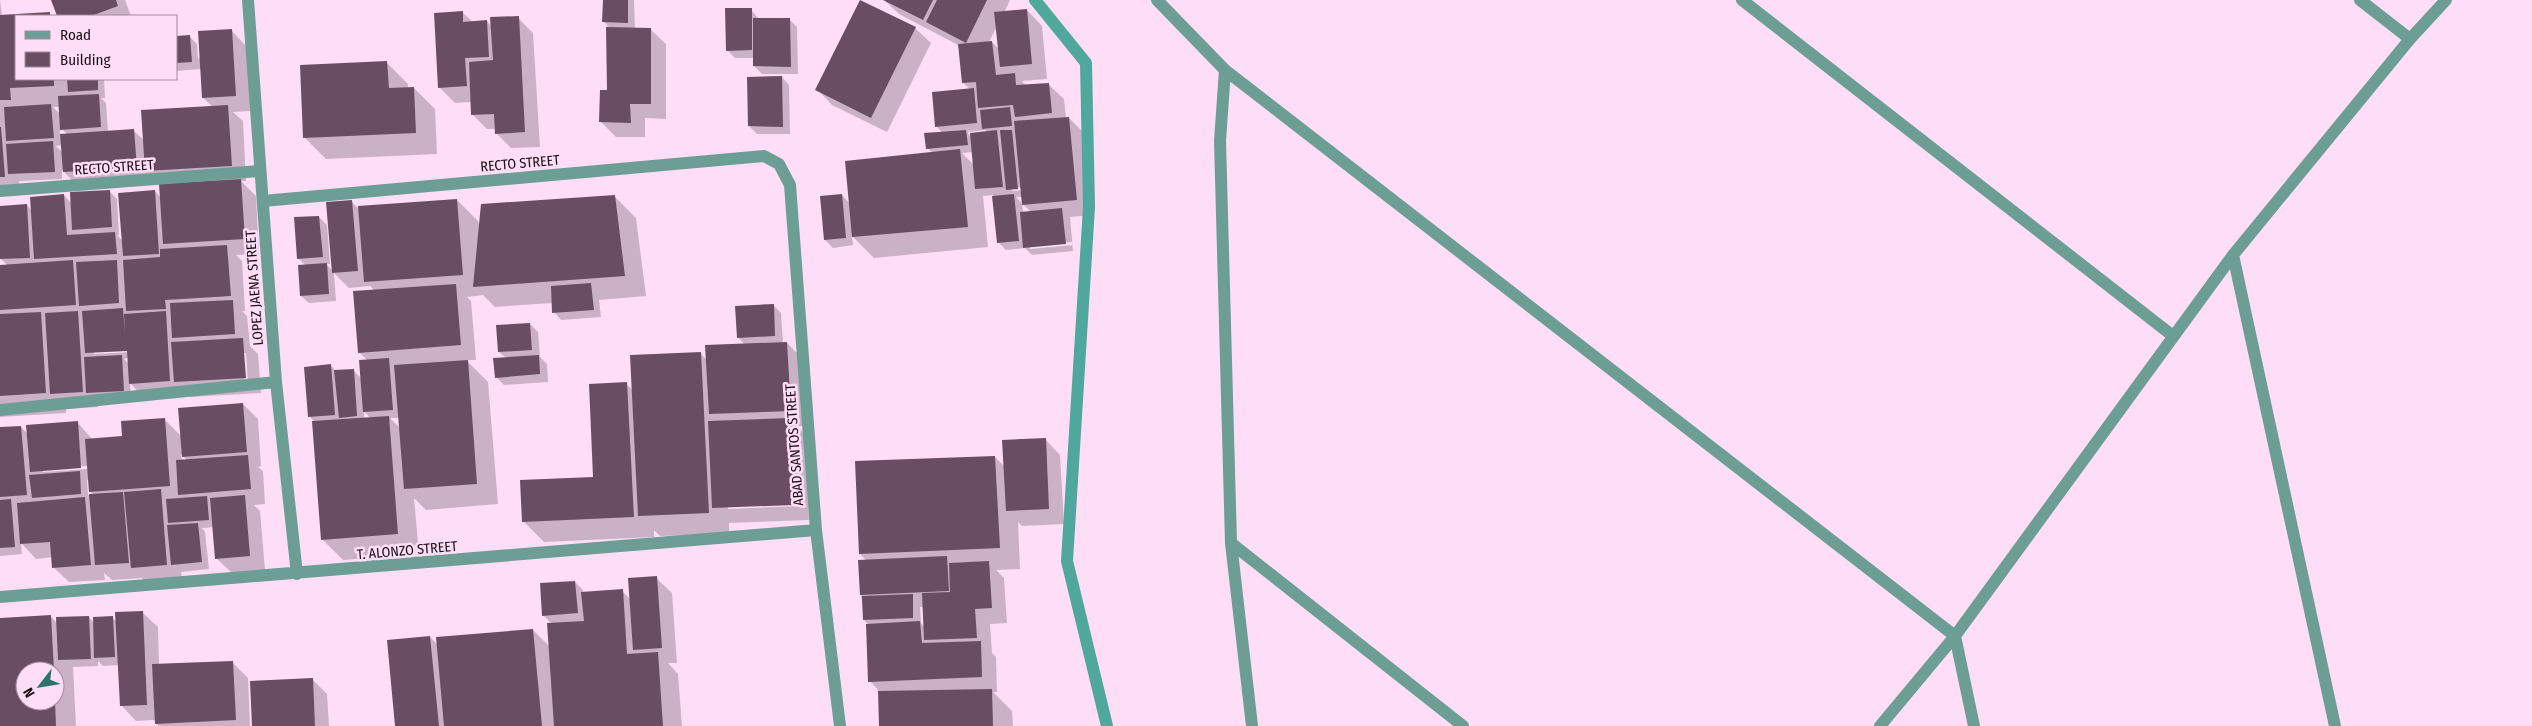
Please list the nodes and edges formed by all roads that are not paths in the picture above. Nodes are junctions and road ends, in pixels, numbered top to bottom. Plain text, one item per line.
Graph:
1 (248, 0) edge
2 (1157, 0) edge
3 (1742, 0) edge
4 (2360, 0) edge
5 (2446, 0) edge
6 (2410, 39) junction
7 (1225, 70) junction
8 (779, 164) joint
9 (260, 171) junction
10 (0, 191) edge
11 (262, 201) junction
12 (2233, 255) junction
13 (2173, 336) junction
14 (276, 382) junction
15 (0, 410) edge
16 (816, 530) junction
17 (1231, 543) junction
18 (297, 574) junction
19 (0, 597) edge
20 (1955, 636) junction
21 (840, 726) edge
22 (1252, 726) edge
23 (1463, 726) edge
24 (1880, 726) edge
25 (1974, 726) edge
26 (2336, 726) edge

1 - 9 street, LOPEZ JAENA STREET
2 - 7 street
3 - 13 street
4 - 6 street
5 - 6 street
6 - 12 street
7 - 17 street
7 - 20 street
8 - 11 street, RECTO STREET
8 - 16 street, ABAD SANTOS STREET
9 - 10 street, RECTO STREET
9 - 11 street, LOPEZ JAENA STREET
11 - 14 street, LOPEZ JAENA STREET
12 - 13 street
12 - 26 street
13 - 20 street
14 - 15 street
14 - 18 street, LOPEZ JAENA STREET
16 - 18 street, T. ALONZO STREET
16 - 21 street, ABAD SANTOS STREET
17 - 22 street
17 - 23 street
18 - 19 street, T. ALONZO STREET
20 - 24 street
20 - 25 street

